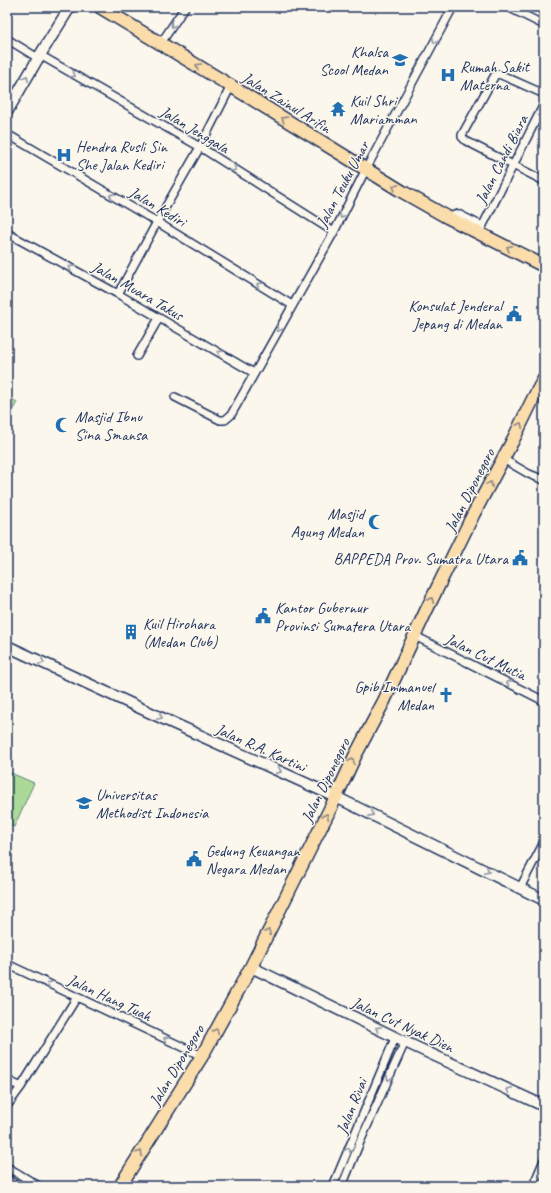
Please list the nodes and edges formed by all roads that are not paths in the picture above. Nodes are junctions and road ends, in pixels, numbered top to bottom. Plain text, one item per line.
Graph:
1 (70, 7) edge
2 (100, 7) edge
3 (185, 7) edge
4 (454, 7) edge
5 (508, 7) edge
6 (544, 25) edge
7 (7, 39) edge
8 (161, 43) junction
9 (39, 57) junction
10 (231, 86) junction
11 (544, 94) edge
12 (544, 104) edge
13 (7, 112) edge
14 (7, 134) edge
15 (200, 147) junction
16 (513, 166) junction
17 (366, 169) junction
18 (544, 181) edge
19 (157, 222) junction
20 (480, 230) junction
21 (334, 232) junction
22 (7, 233) edge
23 (544, 266) edge
24 (118, 294) junction
25 (292, 305) junction
26 (159, 318) junction
27 (138, 356) dead end
28 (254, 373) junction
29 (544, 379) edge
30 (175, 397) dead end
31 (503, 460) junction
32 (544, 480) edge
33 (415, 636) junction
34 (7, 646) edge
35 (544, 701) edge
36 (336, 797) junction
37 (544, 842) edge
38 (520, 888) junction
39 (544, 900) edge
40 (7, 964) edge
41 (251, 967) junction
42 (77, 997) junction
43 (400, 1040) junction
44 (202, 1056) junction
45 (7, 1080) edge
46 (21, 1087) junction
47 (7, 1106) edge
48 (544, 1106) edge
49 (544, 1160) edge
50 (7, 1167) edge
51 (7, 1179) edge
52 (18, 1186) edge
53 (39, 1186) edge
54 (120, 1186) edge
55 (334, 1186) edge
56 (342, 1186) edge
57 (532, 1186) edge

1 - 9 street
2 - 8 main road, Jalan Zainul Arifin
3 -> 8 street
4 -> 17 street, Jalan Teuku Umar
5 - 6 street
7 - 9 street, Jalan Jenggala
10 -> 8 main road, Jalan Zainul Arifin
13 -> 9 street
9 -> 15 street, Jalan Jenggala
10 - 15 street
17 -> 10 main road, Jalan Zainul Arifin
11 - 16 street
12 - 16 street, Jalan Candi Biara
19 -> 14 street, Jalan Kediri
15 - 19 street
15 -> 21 street, Jalan Jenggala
16 - 18 street
16 - 20 street, Jalan Candi Biara
20 -> 17 main road, Jalan Zainul Arifin
17 -> 21 street, Jalan Teuku Umar
19 - 24 street
25 -> 19 street, Jalan Kediri
23 -> 20 main road, Jalan Zainul Arifin
21 - 25 street, Jalan Teuku Umar
24 -> 22 street, Jalan Muara Takus
24 - 26 street, Jalan Muara Takus
25 -> 28 street, Jalan Teuku Umar
26 - 27 street
28 -> 26 street, Jalan Muara Takus
28 - 30 street, Jalan Teuku Umar
31 -> 29 main road, Jalan Diponegoro
31 - 32 street
33 -> 31 main road, Jalan Diponegoro
35 -> 33 street, Jalan Cut Mutia
36 -> 33 main road, Jalan Diponegoro
34 -> 36 street, Jalan R.A. Kartini
36 -> 38 street, Jalan R.A. Kartini
41 -> 36 main road, Jalan Diponegoro
37 - 38 street
38 - 39 street, Jalan R.A. Kartini
42 -> 40 street, Jalan Hang Tuah
43 -> 41 street, Jalan Cut Nyak Dien
44 -> 41 main road, Jalan Diponegoro
44 -> 42 street, Jalan Hang Tuah
42 - 46 street
48 -> 43 street, Jalan Cut Nyak Dien
55 -> 43 street, Jalan Rivai
43 -> 56 street, Jalan Rivai
54 -> 44 main road, Jalan Diponegoro
45 - 46 street
46 - 47 street
49 - 57 street
50 - 53 street
51 - 52 street

